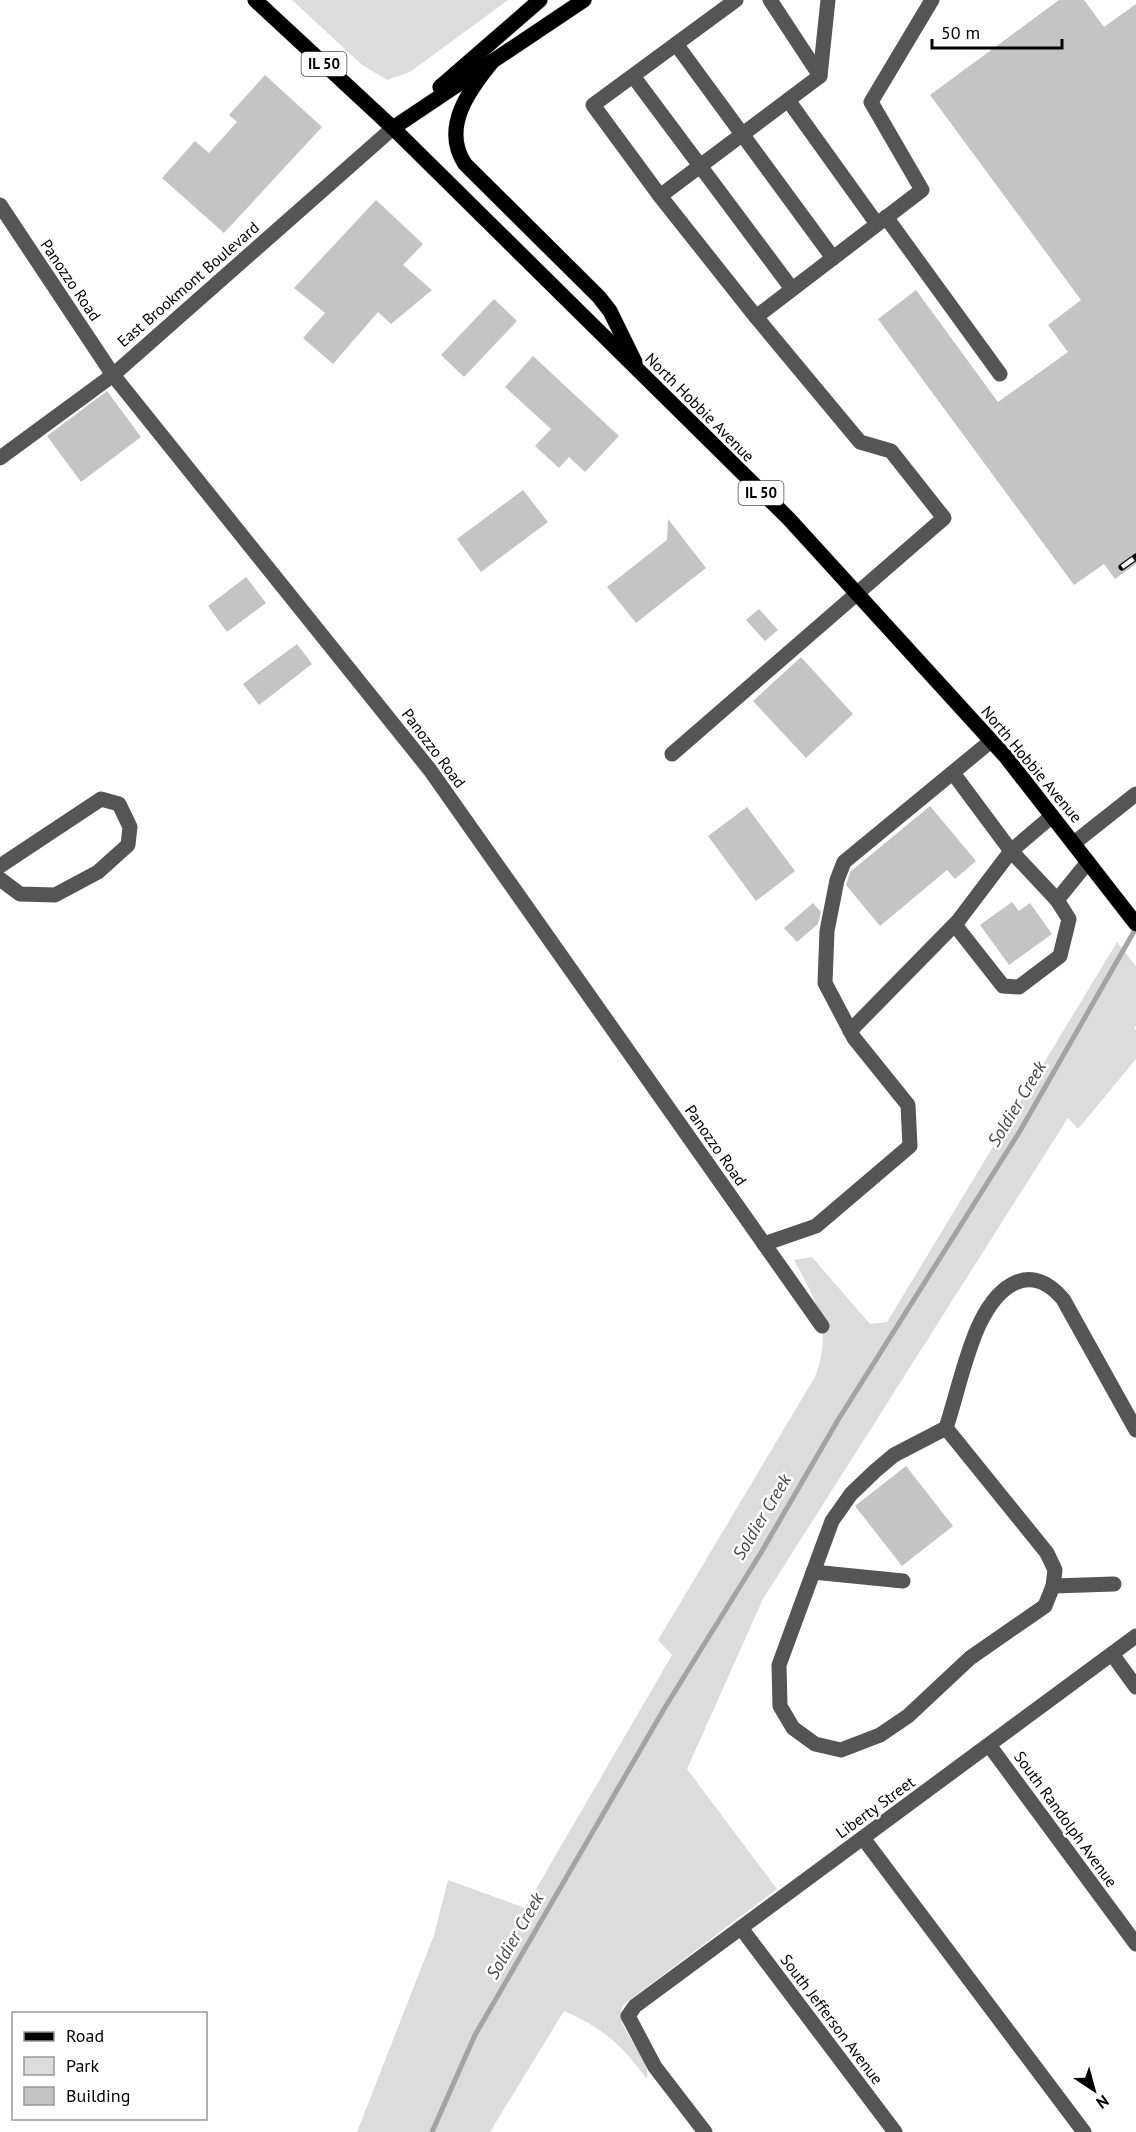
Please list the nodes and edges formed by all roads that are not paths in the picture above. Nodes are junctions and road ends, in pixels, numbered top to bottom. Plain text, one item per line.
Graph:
1 (255, 0) edge
2 (540, 0) edge
3 (584, 0) edge
4 (736, 0) edge
5 (770, 0) edge
6 (828, 0) edge
7 (932, 0) edge
8 (676, 44) junction
9 (492, 62) junction
10 (633, 76) junction
11 (820, 76) junction
12 (788, 100) junction
13 (393, 128) junction
14 (742, 134) junction
15 (701, 165) junction
16 (660, 196) junction
17 (0, 205) edge
18 (882, 220) junction
19 (833, 258) junction
20 (792, 289) junction
21 (756, 317) junction
22 (640, 373) junction
23 (1000, 374) dead end
24 (113, 375) junction
25 (0, 458) edge
26 (858, 594) junction
27 (992, 741) junction
28 (672, 754) dead end
29 (953, 772) junction
30 (1136, 794) edge
31 (1052, 816) junction
32 (1074, 843) junction
33 (1011, 851) junction
34 (1088, 862) junction
35 (0, 866) edge
36 (0, 879) edge
37 (1057, 900) junction
38 (955, 924) junction
39 (1136, 924) edge
40 (850, 1031) junction
41 (764, 1244) junction
42 (822, 1326) dead end
43 (946, 1428) junction
44 (1136, 1430) edge
45 (813, 1572) junction
46 (903, 1581) dead end
47 (1114, 1584) dead end
48 (1053, 1586) junction
49 (1136, 1636) edge
50 (1112, 1654) junction
51 (1136, 1687) edge
52 (989, 1745) junction
53 (863, 1838) junction
54 (741, 1928) junction
55 (1136, 1944) edge
56 (705, 2132) edge
57 (895, 2132) edge
58 (1084, 2132) edge

1 - 13 main road, North Hobbie Avenue / IL 50
2 - 13 main road, East Brookmont Boulevard
3 - 9 main road, East Brookmont Boulevard
4 - 8 street
5 - 11 street
6 - 11 street
7 - 18 street
8 - 10 street
8 - 14 street
9 - 13 main road, East Brookmont Boulevard
9 - 22 main road
10 - 15 street
10 - 16 street
11 - 12 street
12 - 14 street
12 - 18 street
13 - 22 main road, North Hobbie Avenue / IL 50
13 - 24 street, East Brookmont Boulevard
14 - 15 street
14 - 19 street
15 - 16 street
15 - 20 street
16 - 21 street
17 - 24 street, Panozzo Road
18 - 19 street
18 - 23 street
19 - 20 street
20 - 21 street
21 - 26 street
22 - 26 main road, North Hobbie Avenue / IL 50
24 - 25 street, East Brookmont Boulevard
24 - 41 street, Panozzo Road
26 - 27 main road, North Hobbie Avenue / IL 50
26 - 28 street
27 - 29 street
27 - 31 main road, North Hobbie Avenue / IL 50
29 - 33 street
29 - 40 street
30 - 32 street
31 - 32 main road, North Hobbie Avenue / IL 50
31 - 33 street
32 - 34 main road, North Hobbie Avenue / IL 50
33 - 37 street
33 - 38 street
34 - 37 street
34 - 39 main road, North Hobbie Avenue / IL 50
35 - 36 street
37 - 38 street
38 - 40 street
40 - 41 street
41 - 42 street, Panozzo Road
43 - 44 street
43 - 45 street
43 - 48 street
45 - 46 street
45 - 48 street
47 - 48 street
49 - 50 street, Liberty Street
50 - 51 street
50 - 52 street, Liberty Street
52 - 53 street, Liberty Street
52 - 55 street, South Randolph Avenue
53 - 54 street, Liberty Street
53 - 58 street
54 - 56 street, Liberty Street
54 - 57 street, South Jefferson Avenue

